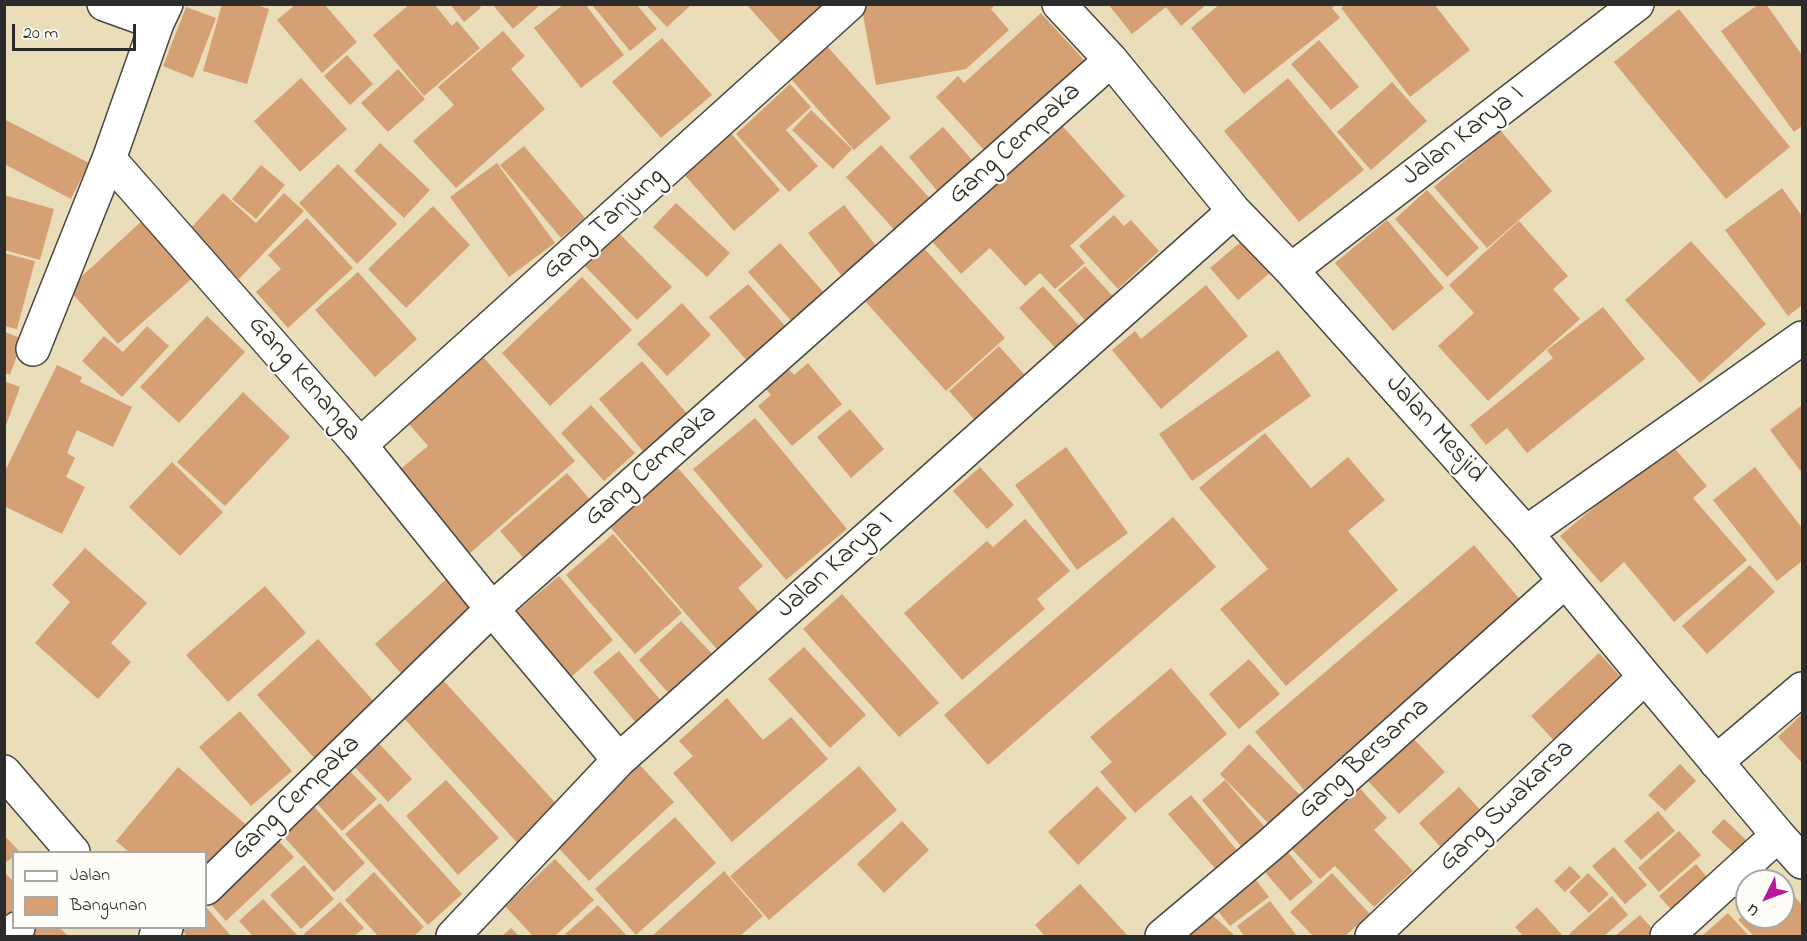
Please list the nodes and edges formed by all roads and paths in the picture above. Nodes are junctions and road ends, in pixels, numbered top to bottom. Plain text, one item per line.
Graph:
1 (104, 4) edge
2 (849, 4) edge
3 (1059, 4) edge
4 (1637, 4) edge
5 (162, 14) edge
6 (1112, 60) junction
7 (109, 159) junction
8 (1234, 211) junction
9 (1292, 270) junction
10 (1803, 338) edge
11 (33, 350) dead end
12 (360, 445) junction
13 (1526, 533) junction
14 (1565, 581) junction
15 (492, 609) junction
16 (1645, 677) junction
17 (1803, 689) edge
18 (619, 760) junction
19 (1716, 762) junction
20 (4, 772) edge
21 (1778, 836) junction
22 (72, 851) edge
23 (1803, 862) edge
24 (207, 887) edge
25 (453, 936) edge
26 (1162, 936) edge
27 (1372, 936) edge
28 (1667, 936) edge

1 - 5 street
2 - 12 street, Gang Tanjung
3 - 6 street, Jalan Mesjid
4 - 9 street, Jalan Karya I
5 - 7 street
6 - 8 street, Jalan Mesjid
6 - 15 street, Gang Cempaka
7 - 11 street
7 - 12 street, Gang Kenanga
8 - 9 street, Jalan Mesjid
8 - 18 street, Jalan Karya I
9 - 13 street, Jalan Mesjid
10 - 13 street
12 - 15 street, Gang Kenanga
13 - 14 street, Jalan Mesjid
14 - 16 street, Jalan Mesjid
14 - 26 street, Gang Bersama
15 - 18 street, Gang Kenanga
15 - 24 street, Gang Cempaka
16 - 19 street, Jalan Mesjid
16 - 27 street, Gang Swakarsa
17 - 19 street
18 - 25 street, Jalan Karya I
19 - 21 street, Jalan Mesjid
20 - 22 street
21 - 23 street, Jalan Mesjid
21 - 28 street

